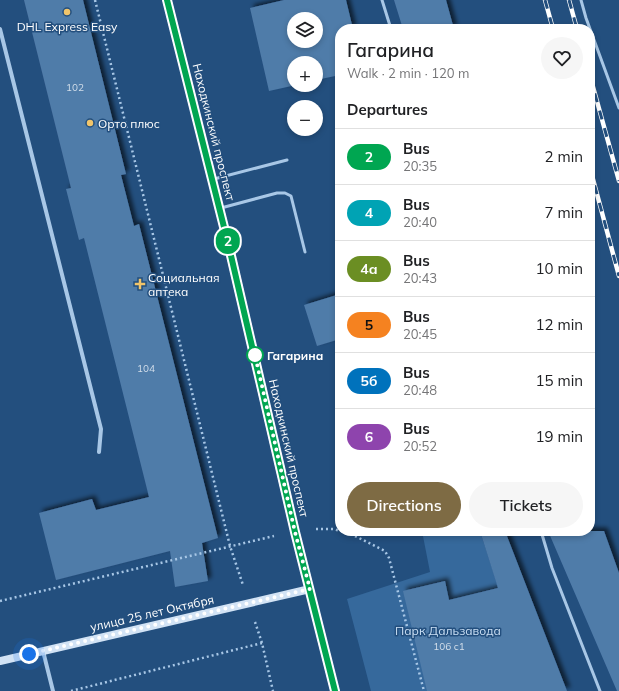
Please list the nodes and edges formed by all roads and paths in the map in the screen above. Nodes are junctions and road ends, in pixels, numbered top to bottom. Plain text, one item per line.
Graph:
1 (95, 0) edge
2 (167, 0) edge
3 (382, 0) edge
4 (581, 0) edge
5 (389, 24) edge
6 (588, 24) edge
7 (0, 29) edge
8 (595, 43) edge
9 (619, 108) edge
10 (287, 160) dead end
11 (212, 179) junction
12 (220, 208) junction
13 (305, 252) dead end
14 (99, 452) dead end
15 (295, 532) junction
16 (355, 536) edge
17 (543, 536) edge
18 (230, 546) junction
19 (310, 589) junction
20 (0, 601) edge
21 (249, 604) junction
22 (262, 642) junction
23 (43, 651) junction
24 (0, 661) edge
25 (52, 691) edge
26 (70, 691) edge
27 (273, 691) edge
28 (335, 691) edge
29 (424, 691) edge
30 (600, 691) edge

1 - 18 path
2 - 11 main road, Находкинский проспект
3 - 5 lane
4 - 6 lane
7 - 14 street
8 - 9 lane
10 - 11 lane
11 - 12 main road, Находкинский проспект
12 - 13 lane
12 - 15 main road, Находкинский проспект
15 - 18 path
15 - 19 main road, Находкинский проспект
16 - 29 path
17 - 30 lane
18 - 20 path
18 - 21 path
19 - 21 street, улица 25 лет Октября
19 - 28 main road, Находкинский проспект
21 - 22 path
21 - 23 street, улица 25 лет Октября
22 - 26 path
22 - 27 path
23 - 24 street, улица 25 лет Октября
23 - 25 street

